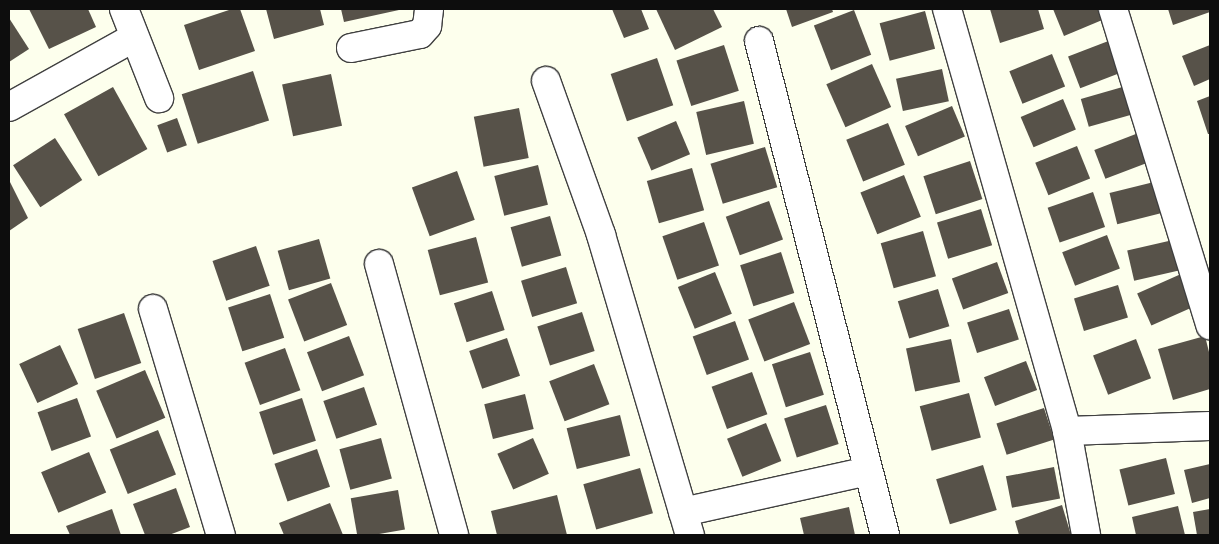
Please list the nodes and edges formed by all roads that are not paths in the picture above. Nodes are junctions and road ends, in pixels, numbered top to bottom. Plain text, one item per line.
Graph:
1 (124, 9) edge
2 (429, 9) edge
3 (947, 9) edge
4 (1113, 9) edge
5 (134, 38) junction
6 (759, 41) dead end
7 (351, 48) dead end
8 (546, 81) dead end
9 (159, 98) dead end
10 (9, 107) edge
11 (379, 264) dead end
12 (153, 309) dead end
13 (1210, 326) edge
14 (1210, 426) edge
15 (1067, 431) junction
16 (868, 471) junction
17 (686, 524) edge
18 (221, 535) edge
19 (454, 535) edge
20 (885, 535) edge
21 (1086, 535) edge

1 - 5 street
2 - 7 street
3 - 15 street
4 - 13 street
5 - 9 street
5 - 10 street
6 - 16 street
8 - 17 street
11 - 19 street
12 - 18 street
14 - 15 street
15 - 21 street
16 - 17 street
16 - 20 street

